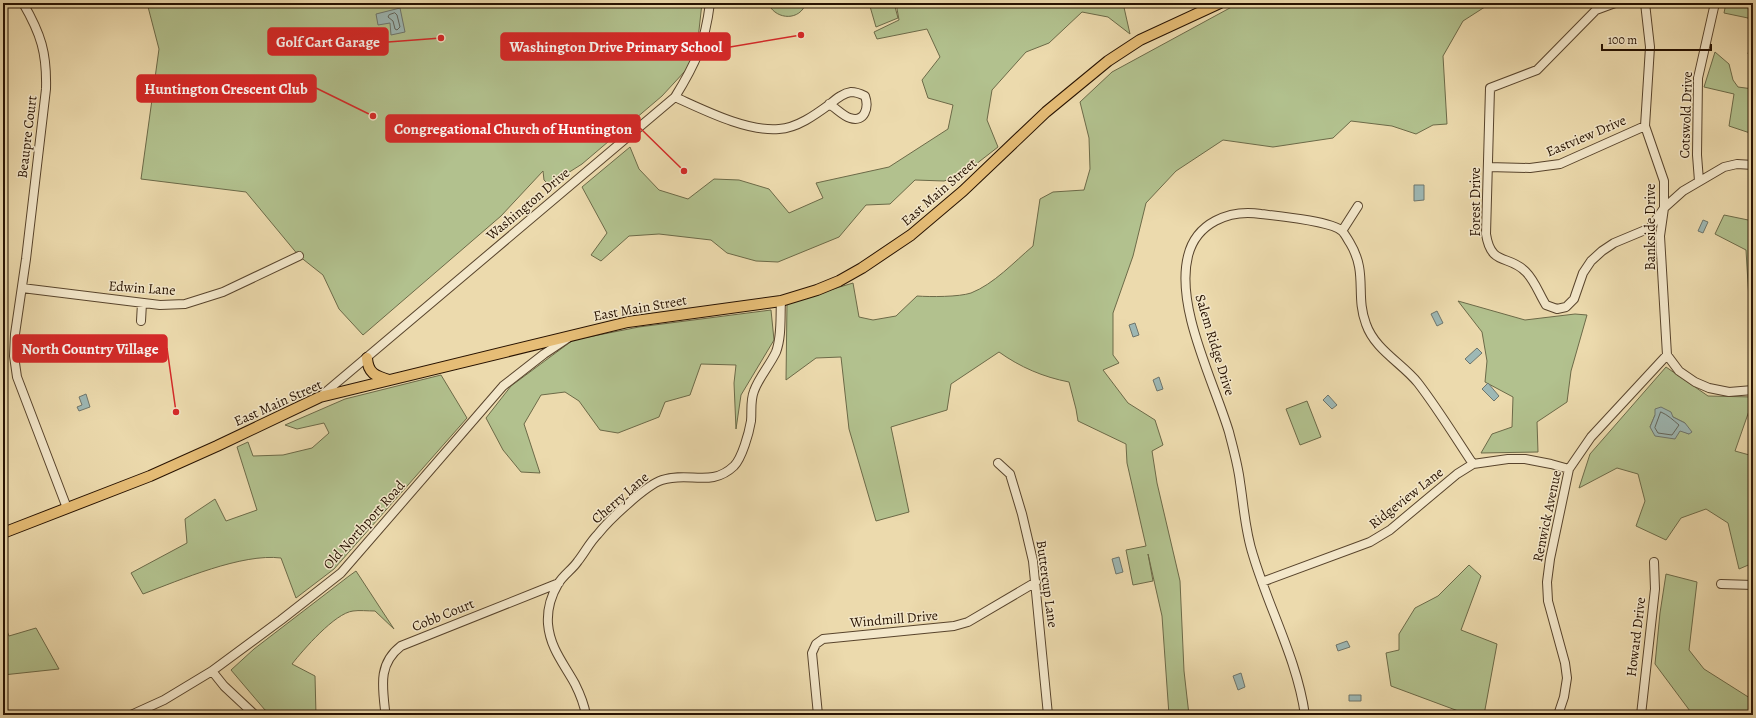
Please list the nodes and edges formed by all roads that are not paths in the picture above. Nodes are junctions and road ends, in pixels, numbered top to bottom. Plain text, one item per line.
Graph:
1 (24, 3) edge
2 (710, 3) edge
3 (1220, 3) edge
4 (1615, 3) edge
5 (1645, 3) edge
6 (1715, 3) edge
7 (675, 97) junction
8 (830, 104) dead end
9 (1645, 126) junction
10 (1753, 165) edge
11 (1488, 167) junction
12 (1699, 181) junction
13 (1358, 206) dead end
14 (1664, 208) junction
15 (1342, 231) junction
16 (299, 256) dead end
17 (22, 288) junction
18 (781, 300) junction
19 (142, 303) junction
20 (141, 322) dead end
21 (572, 335) junction
22 (1667, 355) junction
23 (367, 358) junction
24 (388, 380) junction
25 (1753, 390) edge
26 (320, 397) junction
27 (998, 463) dead end
28 (1473, 464) junction
29 (1569, 469) junction
30 (67, 508) junction
31 (3, 533) edge
32 (1654, 562) dead end
33 (1036, 582) junction
34 (1262, 582) junction
35 (558, 583) junction
36 (1721, 584) dead end
37 (1753, 585) edge
38 (212, 671) junction
39 (385, 710) dead end
40 (135, 714) edge
41 (255, 715) edge
42 (586, 715) edge
43 (818, 715) edge
44 (1048, 715) edge
45 (1305, 715) edge
46 (1558, 715) edge
47 (1641, 715) edge

1 - 17 street, Beaupre Court
2 - 7 street, Washington Drive
3 - 18 main road, East Main Street
4 - 11 street, Forest Drive
5 - 9 street, Bankside Drive
6 - 12 street, Cotswold Drive
7 - 8 street
7 - 23 street, Washington Drive
9 - 11 street, Eastview Drive
9 - 14 street, Bankside Drive
10 - 12 street, Forest Drive
11 - 14 street, Forest Drive
12 - 14 street, Forest Drive
13 - 15 street
14 - 22 street, Bankside Drive
15 - 28 street
15 - 34 street, Salem Ridge Drive
16 - 19 street, Edwin Lane
17 - 19 street, Edwin Lane
17 - 30 street, Beaupre Court
18 - 21 main road, East Main Street
18 - 35 street, Cherry Lane
19 - 20 street
21 - 24 main road, East Main Street
21 - 38 street, Old Northport Road
22 - 25 street
22 - 29 street, Renwick Avenue
23 - 24 main road
23 - 26 street, Washington Drive
24 - 26 main road, East Main Street
26 - 30 main road, East Main Street
27 - 33 street, Buttercup Lane
28 - 29 street, Ridgeview Lane
28 - 34 street, Ridgeview Lane
29 - 46 street, Renwick Avenue
30 - 31 main road, East Main Street
32 - 47 street, Howard Drive
33 - 43 street, Windmill Drive
33 - 44 street, Buttercup Lane
34 - 45 street, Salem Ridge Drive
35 - 39 street, Cobb Court
35 - 42 street, Cherry Lane
36 - 37 street
38 - 40 street, Old Northport Road
38 - 41 street

